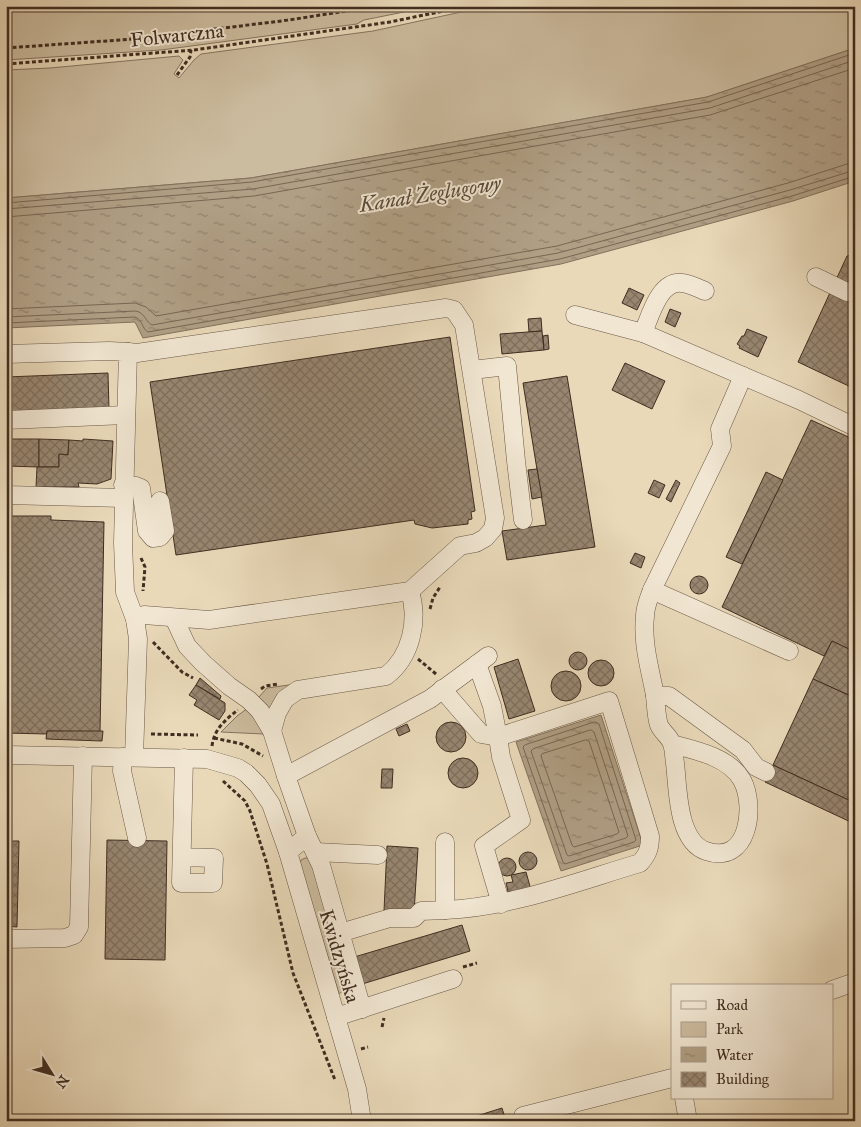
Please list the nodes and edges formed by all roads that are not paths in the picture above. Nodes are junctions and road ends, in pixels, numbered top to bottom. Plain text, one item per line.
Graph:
1 (816, 277) dead end
2 (705, 291) dead end
3 (847, 292) dead end
4 (574, 315) dead end
5 (643, 333) junction
6 (128, 352) junction
7 (6, 354) edge
8 (472, 370) junction
9 (743, 376) junction
10 (126, 415) junction
11 (6, 420) edge
12 (855, 427) edge
13 (123, 492) junction
14 (6, 495) edge
15 (160, 501) dead end
16 (524, 520) dead end
17 (652, 590) junction
18 (410, 591) junction
19 (174, 618) junction
20 (135, 619) junction
21 (789, 652) dead end
22 (442, 690) junction
23 (655, 696) junction
24 (272, 731) junction
25 (498, 736) junction
26 (672, 744) junction
27 (6, 755) edge
28 (83, 756) junction
29 (128, 757) junction
30 (184, 758) junction
31 (766, 772) dead end
32 (286, 776) junction
33 (308, 836) junction
34 (137, 838) dead end
35 (445, 842) dead end
36 (288, 852) junction
37 (315, 852) junction
38 (378, 855) dead end
39 (182, 857) dead end
40 (501, 904) junction
41 (445, 910) junction
42 (340, 933) junction
43 (6, 939) edge
44 (453, 979) dead end
45 (855, 982) edge
46 (834, 989) edge
47 (362, 1008) junction
48 (336, 1017) junction
49 (671, 1078) edge
50 (684, 1100) edge
51 (362, 1121) edge
52 (524, 1121) edge
53 (688, 1121) edge

1 - 3 lane
2 - 5 lane
4 - 5 lane
5 - 9 lane
6 - 7 lane
6 - 8 lane
6 - 10 lane
8 - 16 lane
8 - 18 lane
9 - 12 lane
9 - 17 lane
10 - 11 lane
10 - 13 lane
13 - 14 lane
13 - 15 lane
13 - 20 lane
17 - 21 lane
17 - 23 lane
18 - 19 lane
18 - 24 lane
19 - 20 lane
19 - 24 lane
20 - 29 lane
22 - 25 lane
22 - 25 lane
22 - 32 lane
23 - 26 lane
23 - 31 lane
24 - 32 lane
25 - 40 lane
25 - 40 lane
26 - 26 lane
27 - 28 lane, Kwidzyńska
28 - 29 lane, Kwidzyńska
28 - 43 lane
29 - 30 lane, Kwidzyńska
29 - 34 lane
30 - 36 lane, Kwidzyńska
30 - 39 lane
32 - 33 lane
33 - 36 lane
33 - 37 lane
35 - 41 lane
36 - 48 lane, Kwidzyńska
37 - 38 lane
37 - 42 lane
40 - 41 lane
41 - 42 lane
42 - 47 lane
44 - 47 lane
45 - 46 lane
47 - 48 lane
48 - 51 lane, Kwidzyńska
49 - 52 lane
50 - 53 lane

